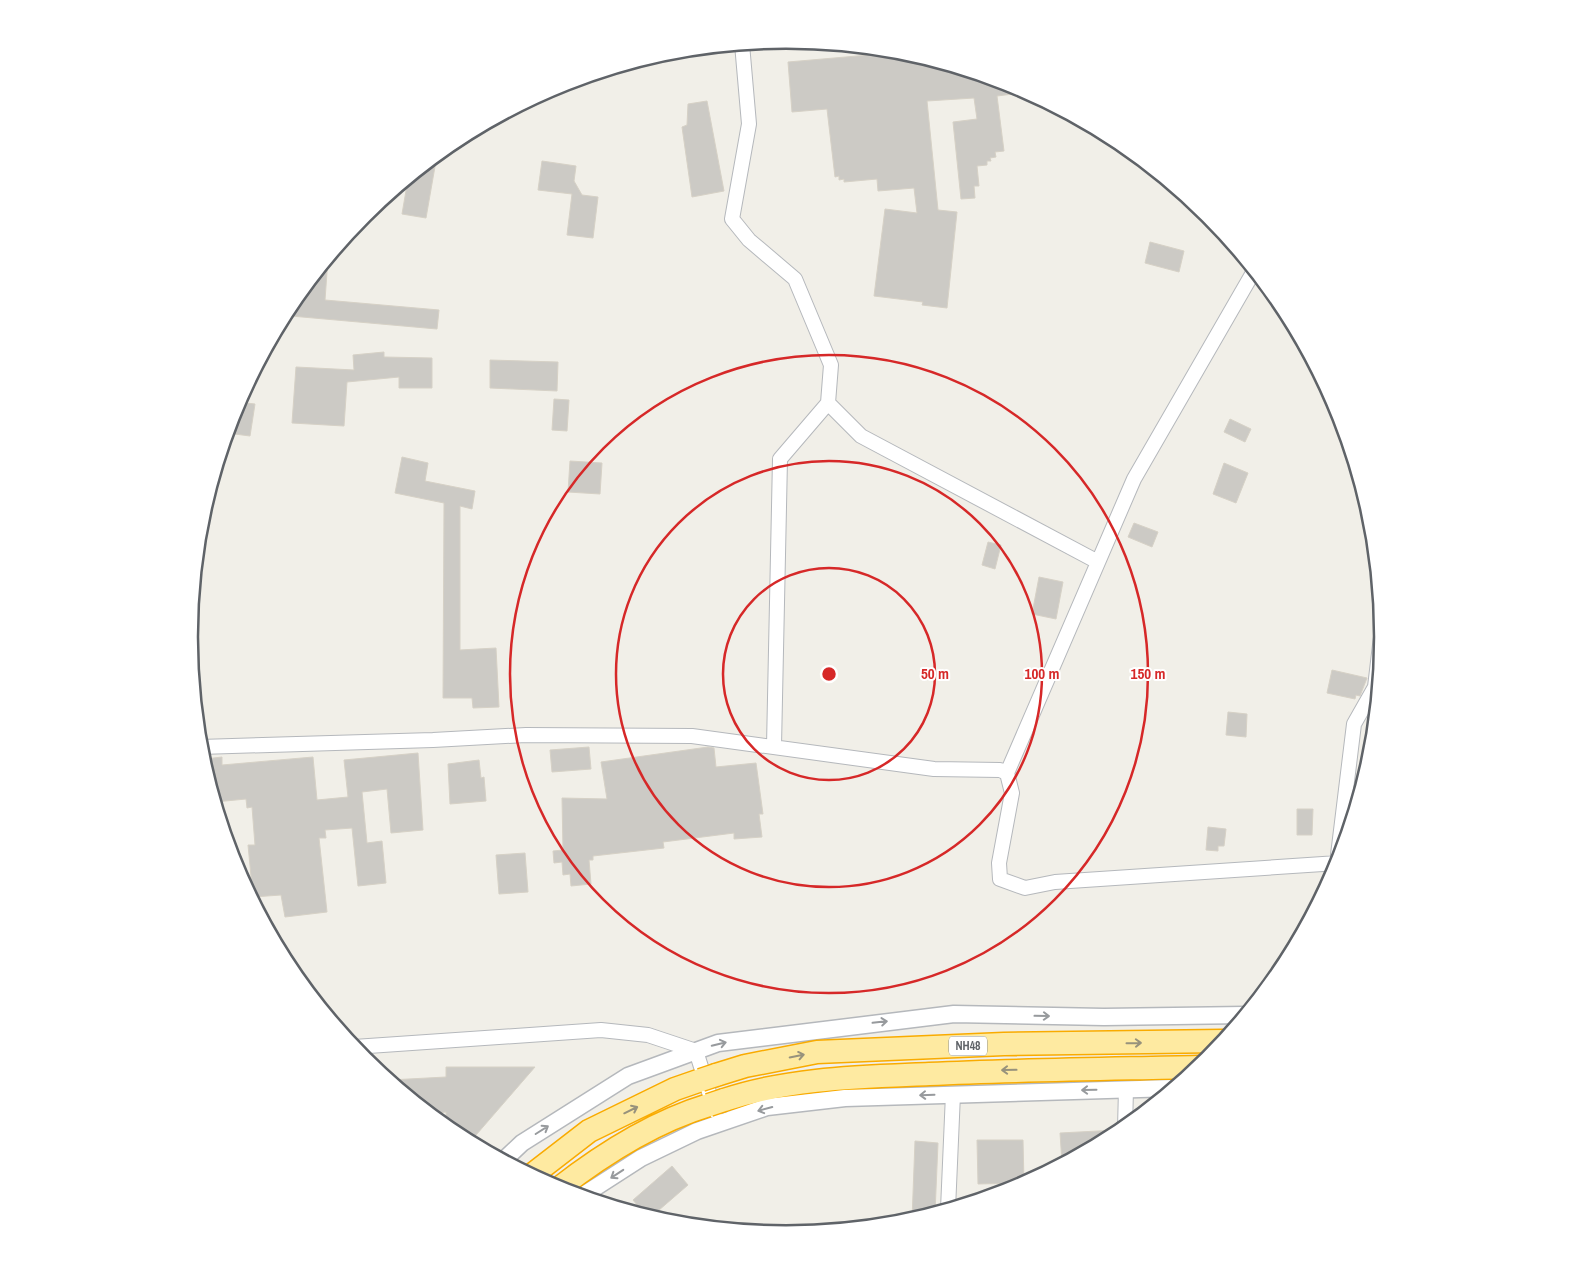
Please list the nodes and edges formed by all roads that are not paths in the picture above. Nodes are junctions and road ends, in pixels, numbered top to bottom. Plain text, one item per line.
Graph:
1 (743, 51) edge
2 (1251, 276) edge
3 (828, 403) junction
4 (1098, 562) junction
5 (1371, 694) edge
6 (774, 746) junction
7 (208, 747) edge
8 (1007, 773) junction
9 (1342, 829) edge
10 (1328, 864) edge
11 (1236, 1015) edge
12 (1213, 1041) edge
13 (364, 1046) edge
14 (696, 1051) junction
15 (1186, 1068) edge
16 (1163, 1088) edge
17 (1126, 1089) junction
18 (953, 1094) junction
19 (717, 1109) junction
20 (1125, 1117) edge
21 (509, 1155) edge
22 (538, 1170) edge
23 (567, 1182) edge
24 (590, 1191) edge
25 (948, 1202) edge

1 - 3 street
2 - 4 street
3 - 4 street
3 - 6 street
4 - 8 street
5 - 9 street
6 - 7 street
6 - 8 street
8 - 10 street
14 -> 11 street
22 -> 12 highway, NH48
13 - 14 street
14 - 19 street
21 -> 14 street
15 -> 19 highway, NH48
16 - 17 street
17 -> 18 street
17 - 20 street
18 -> 19 street
18 - 25 street
19 - 23 highway, NH48
19 -> 24 street

